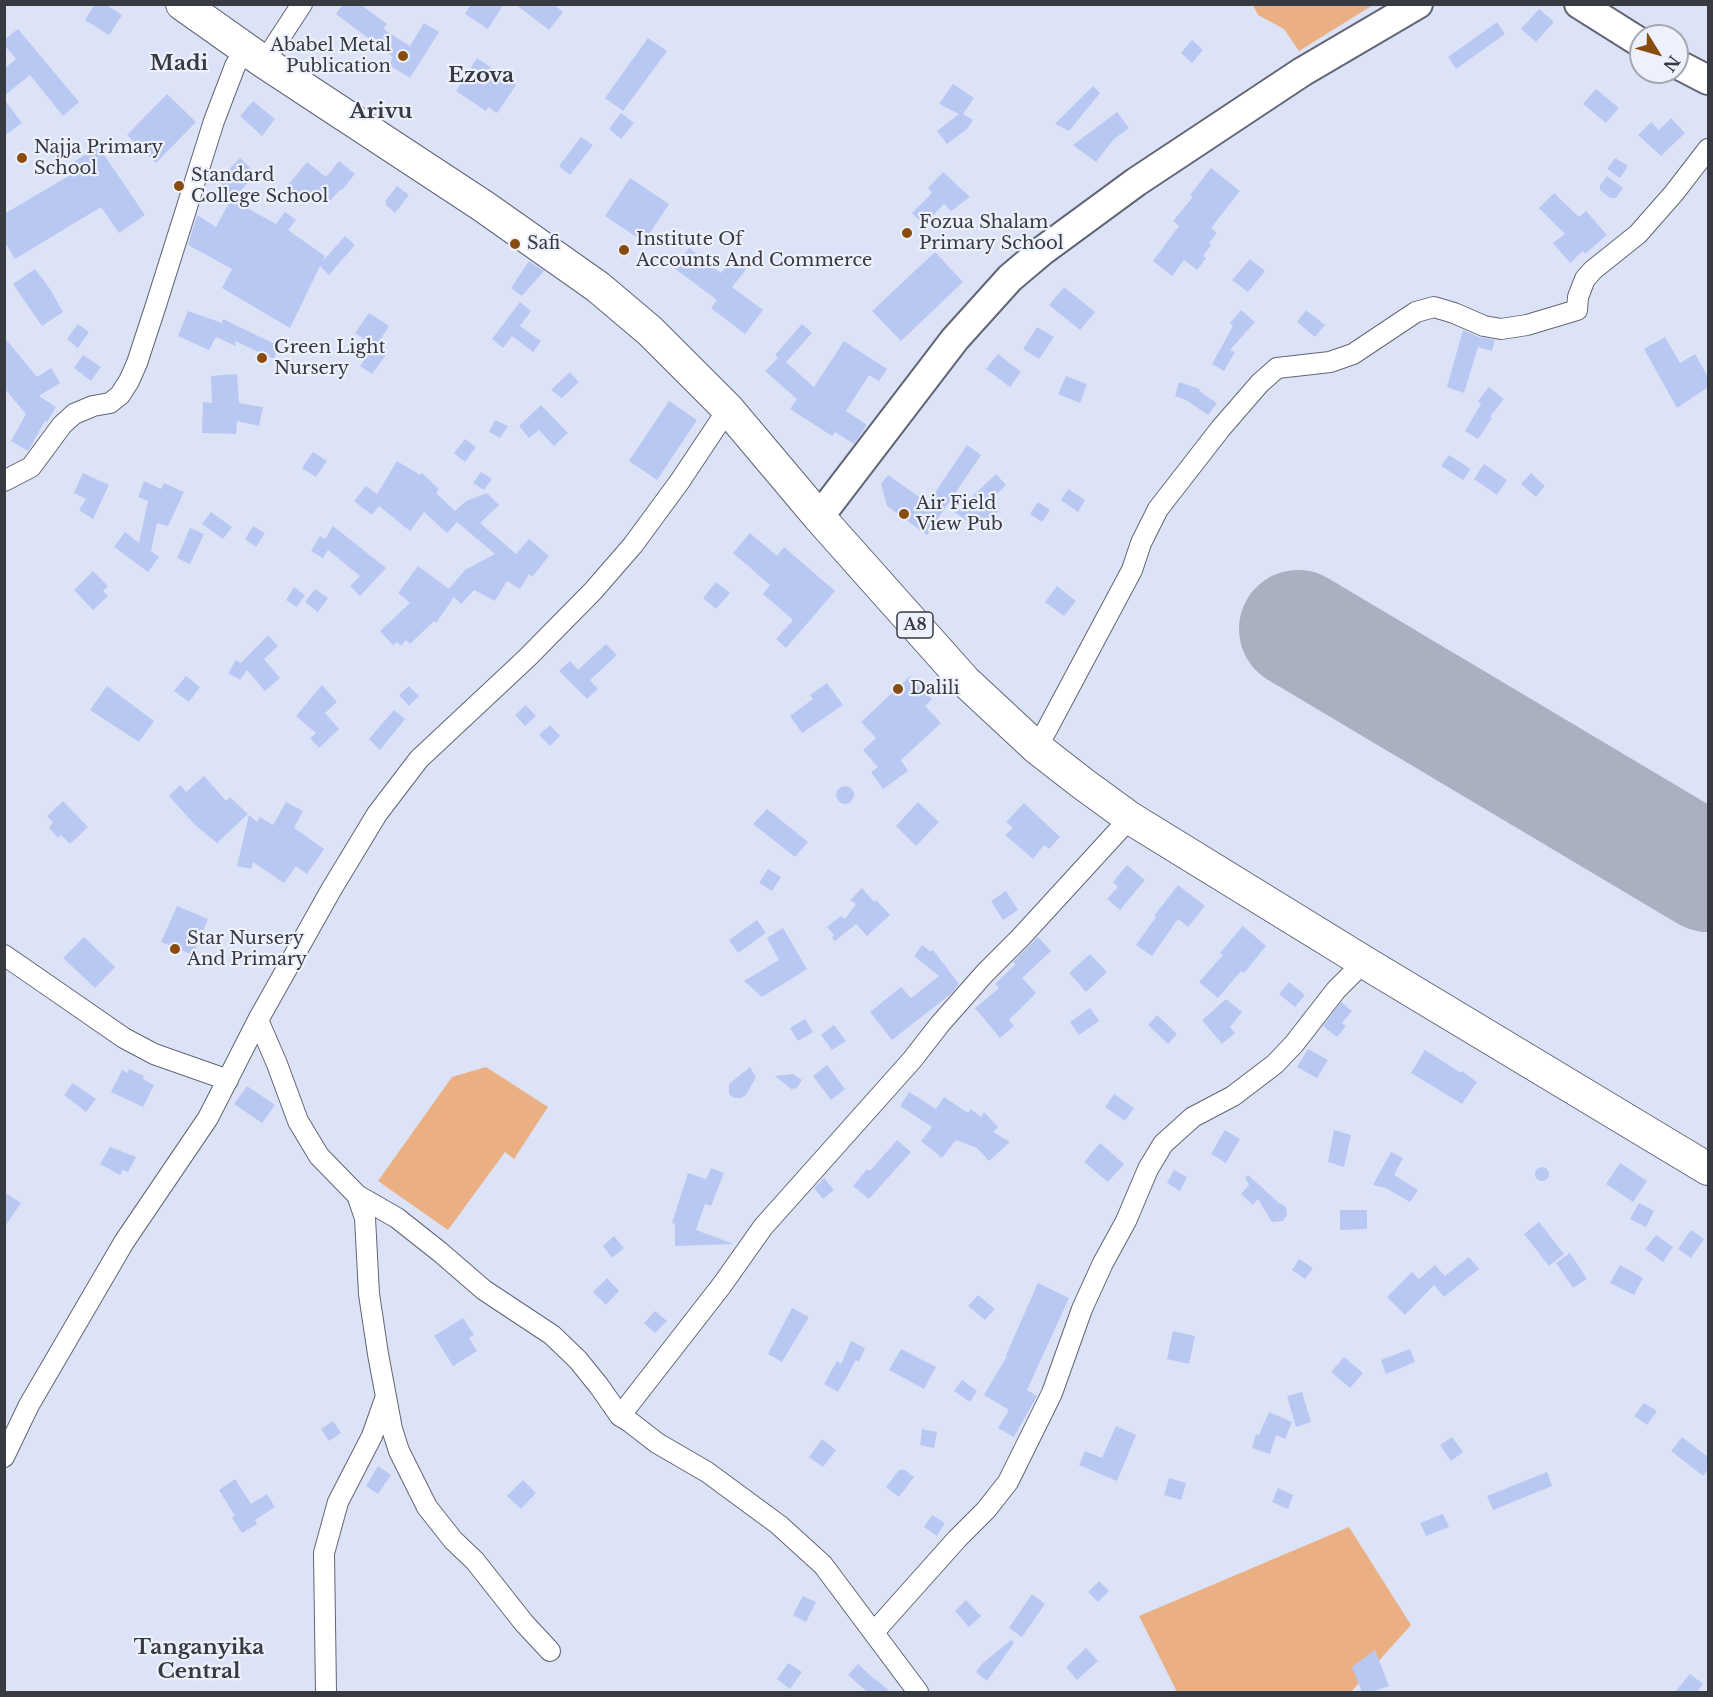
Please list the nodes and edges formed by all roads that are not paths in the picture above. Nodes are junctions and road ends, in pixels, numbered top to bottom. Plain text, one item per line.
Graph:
1 (182, 4) edge
2 (302, 4) edge
3 (1418, 4) edge
4 (1579, 4) edge
5 (1629, 35) edge
6 (255, 55) junction
7 (1689, 70) edge
8 (1708, 80) edge
9 (1708, 149) edge
10 (728, 409) junction
11 (4, 482) edge
12 (819, 517) junction
13 (1037, 748) junction
14 (1130, 818) junction
15 (4, 956) edge
16 (1364, 962) junction
17 (258, 1020) junction
18 (228, 1080) junction
19 (1708, 1169) edge
20 (357, 1195) junction
21 (385, 1399) junction
22 (620, 1416) junction
23 (4, 1457) edge
24 (874, 1632) junction
25 (550, 1651) dead end
26 (326, 1692) edge
27 (918, 1692) edge

1 - 6 main road, A8
2 - 6 street
3 - 12 street
4 - 5 street
6 - 10 main road, A8
6 - 11 street
7 - 8 street
9 - 13 street
10 - 12 main road, A8
10 - 17 street
12 - 13 main road, A8
13 - 14 main road, A8
14 - 16 main road, A8
14 - 22 street
15 - 18 street
16 - 19 main road, A8
16 - 24 street
17 - 18 street
17 - 20 street
18 - 23 street
20 - 21 street
20 - 22 street
21 - 25 street
21 - 26 street
22 - 24 street
24 - 27 street

